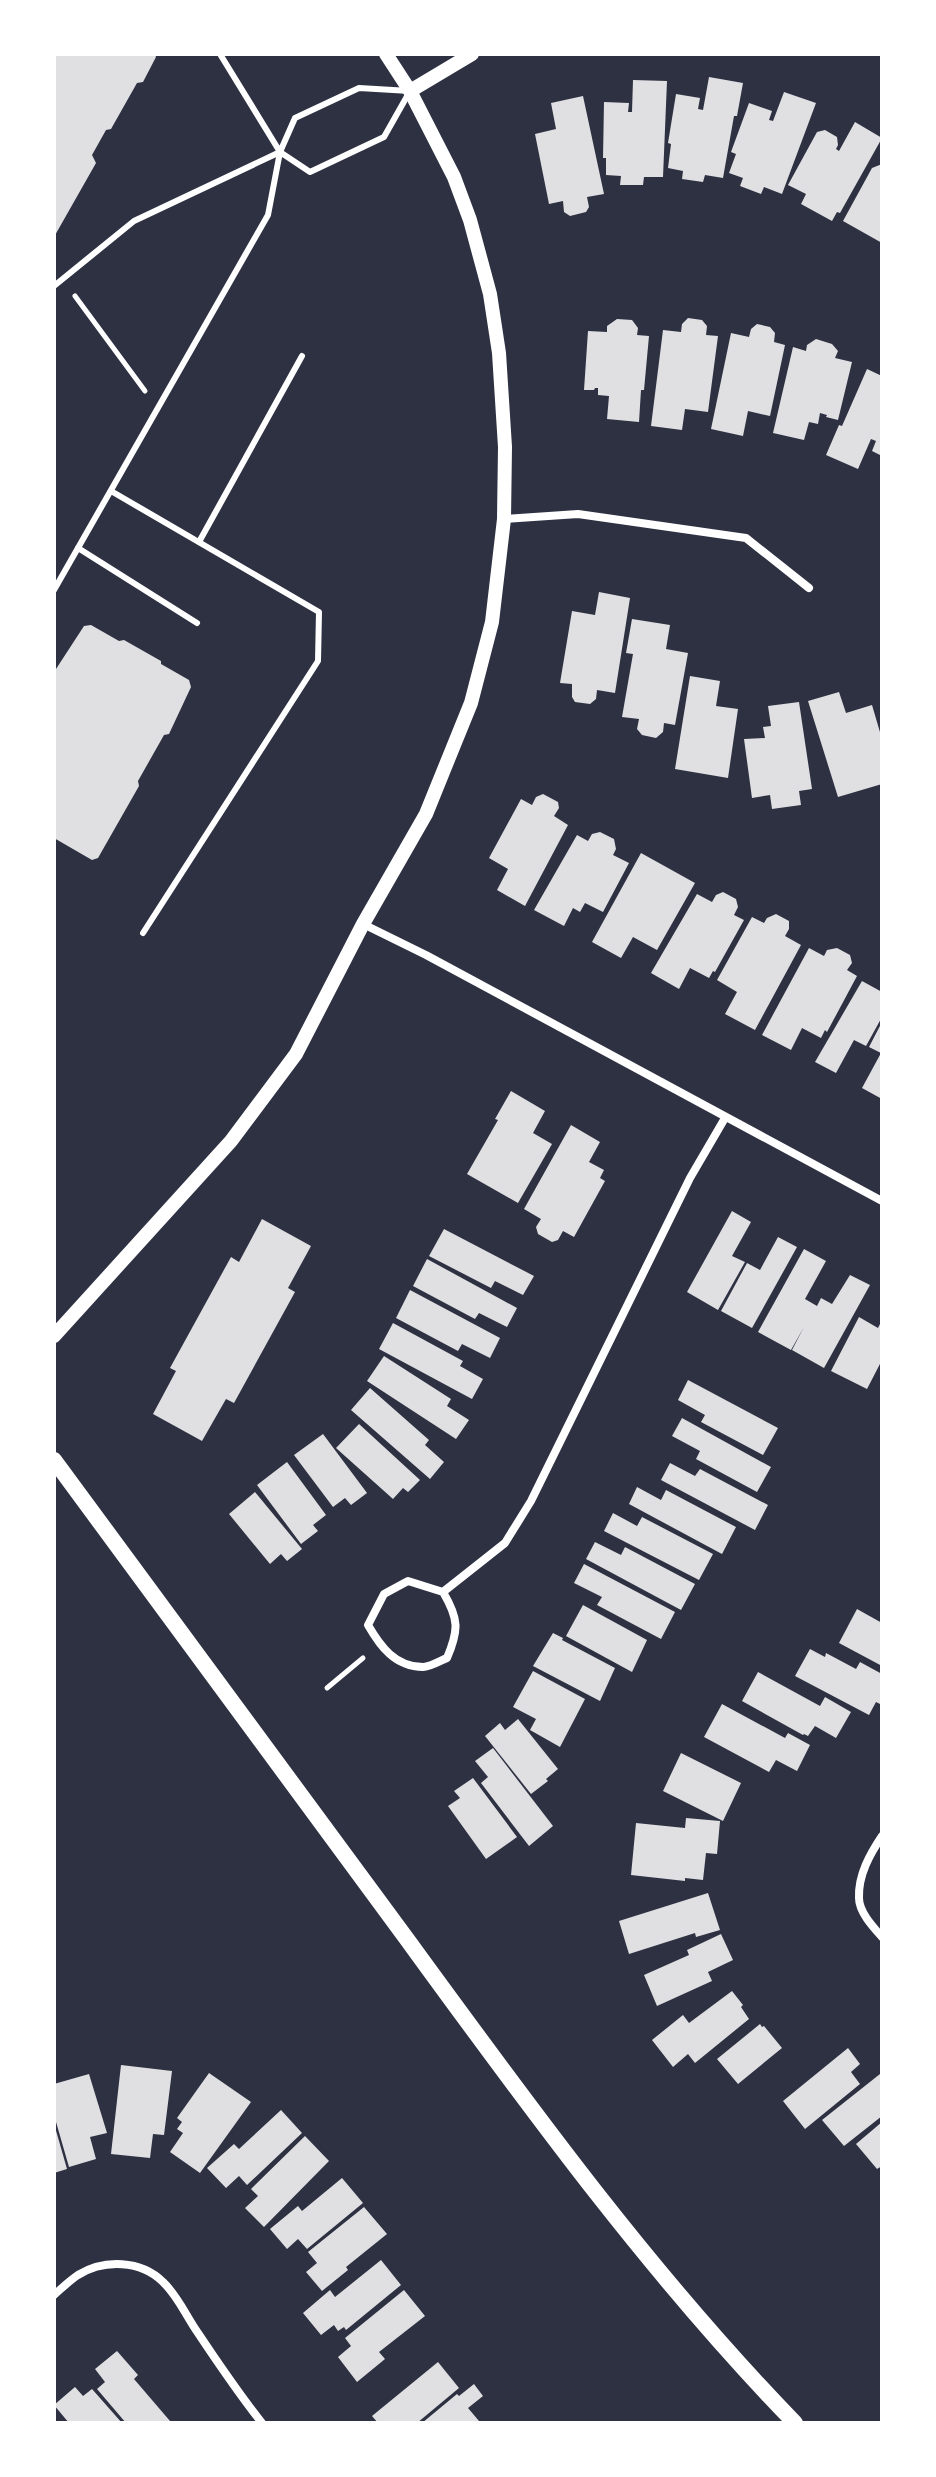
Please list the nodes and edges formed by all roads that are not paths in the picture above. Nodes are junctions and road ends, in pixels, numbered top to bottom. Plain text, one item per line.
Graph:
1 (220, 54) edge
2 (386, 54) edge
3 (472, 54) edge
4 (410, 91) junction
5 (280, 152) junction
6 (54, 286) edge
7 (302, 356) dead end
8 (111, 491) junction
9 (504, 519) junction
10 (199, 542) junction
11 (78, 548) junction
12 (809, 588) dead end
13 (54, 590) edge
14 (197, 623) dead end
15 (363, 924) junction
16 (143, 933) dead end
17 (725, 1118) junction
18 (882, 1201) edge
19 (54, 1336) edge
20 (54, 1460) edge
21 (443, 1592) junction
22 (882, 1836) edge
23 (882, 1937) edge
24 (54, 2295) edge
25 (262, 2423) edge
26 (795, 2423) edge

1 - 5 lane
2 - 4 street
3 - 4 street
4 - 5 lane
4 - 5 lane
4 - 9 street
5 - 6 lane
5 - 8 lane
7 - 10 lane
8 - 10 lane
8 - 11 lane
9 - 12 street
9 - 15 street
10 - 16 lane
11 - 13 lane
11 - 14 lane
15 - 17 street
15 - 19 street
17 - 18 street
17 - 21 street
20 - 26 main road
21 - 21 street
22 - 23 street
24 - 25 street

